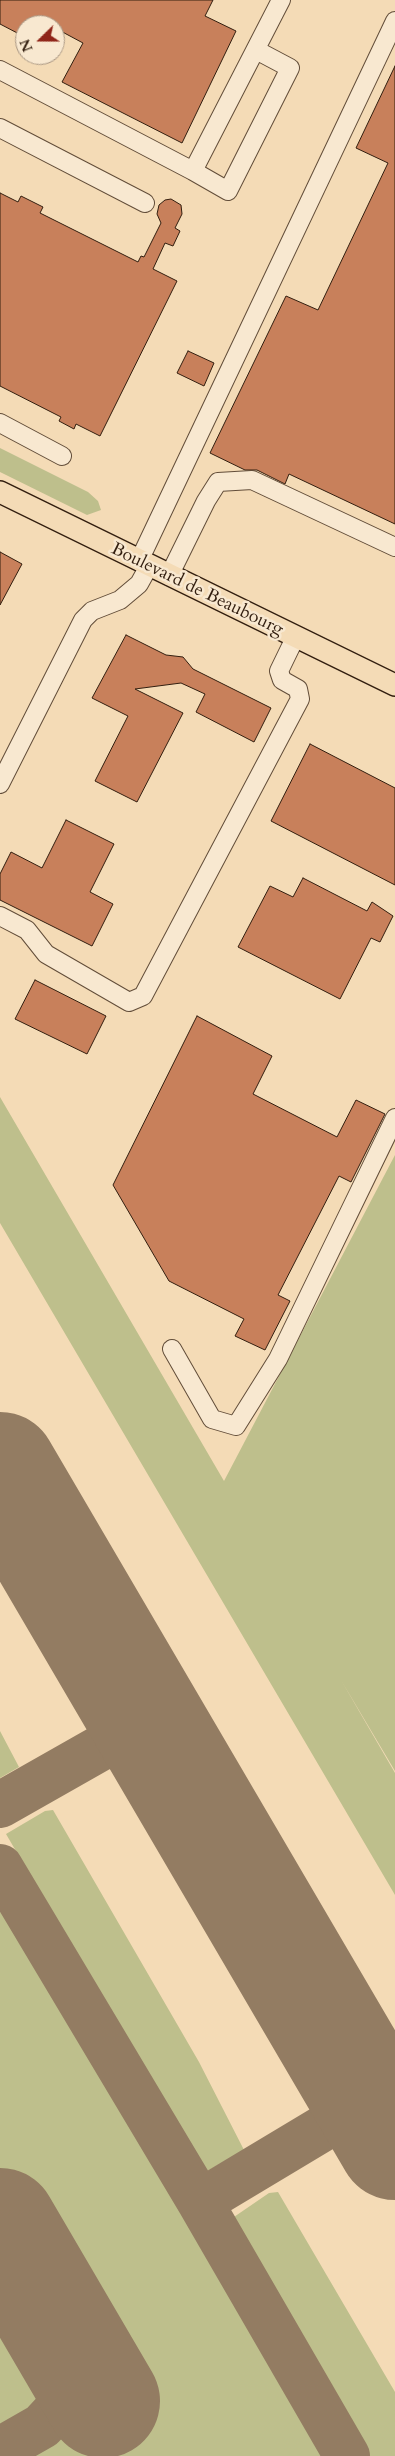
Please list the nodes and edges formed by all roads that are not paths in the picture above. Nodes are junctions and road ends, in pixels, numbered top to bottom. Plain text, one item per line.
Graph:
1 (281, 0) edge
2 (395, 21) edge
3 (256, 50) junction
4 (0, 70) edge
5 (0, 128) edge
6 (194, 171) junction
7 (145, 203) dead end
8 (0, 423) edge
9 (62, 456) dead end
10 (0, 492) edge
11 (395, 547) edge
12 (142, 571) junction
13 (169, 576) junction
14 (295, 638) junction
15 (395, 685) edge
16 (0, 784) edge
17 (0, 916) edge
18 (395, 1118) edge
19 (172, 1349) dead end

1 - 3 lane
2 - 12 lane
3 - 6 lane
3 - 6 lane
4 - 6 lane
5 - 7 lane
8 - 9 lane
10 - 12 main road, Boulevard de Beaubourg
11 - 13 lane
12 - 13 main road, Boulevard de Beaubourg
12 - 16 lane
13 - 14 main road, Boulevard de Beaubourg
14 - 15 main road, Boulevard de Beaubourg
14 - 17 lane
18 - 19 lane

